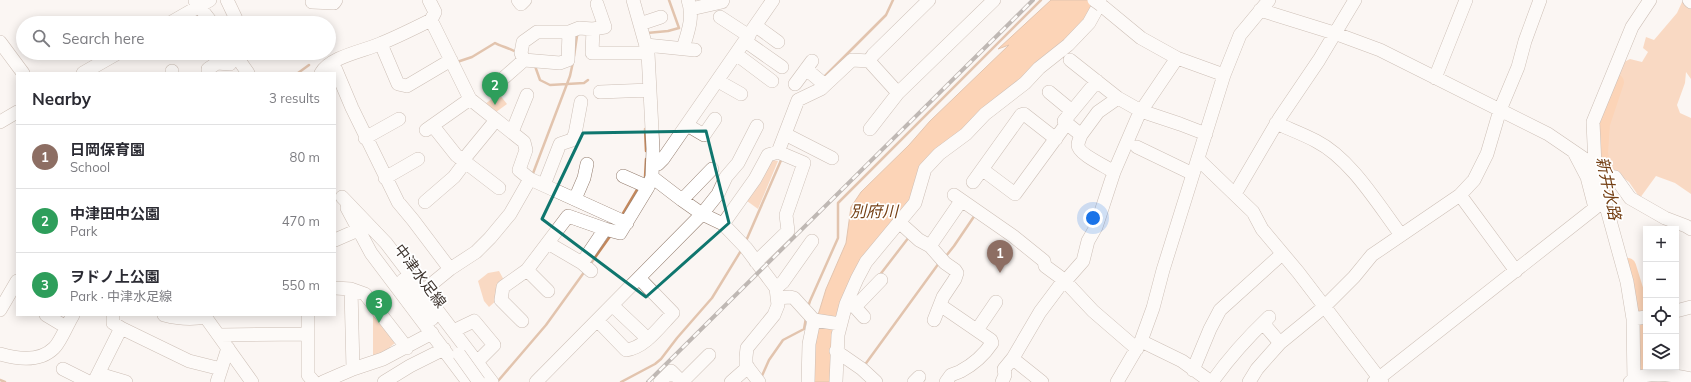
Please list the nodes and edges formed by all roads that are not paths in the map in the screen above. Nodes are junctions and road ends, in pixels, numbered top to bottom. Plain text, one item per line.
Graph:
1 (227, 0) edge
2 (336, 0) edge
3 (429, 0) edge
4 (518, 0) edge
5 (526, 0) edge
6 (633, 0) edge
7 (723, 0) edge
8 (929, 0) edge
9 (994, 0) edge
10 (1269, 0) edge
11 (1355, 0) edge
12 (1466, 0) edge
13 (1540, 0) edge
14 (1650, 0) edge
15 (201, 2) edge
16 (312, 2) dead end
17 (768, 2) edge
18 (1098, 2) edge
19 (597, 4) dead end
20 (690, 5) edge
21 (1260, 10) junction
22 (180, 16) edge
23 (208, 16) edge
24 (235, 16) edge
25 (720, 17) dead end
26 (660, 18) dead end
27 (431, 20) junction
28 (640, 24) junction
29 (593, 29) junction
30 (569, 32) junction
31 (1334, 33) junction
32 (750, 34) junction
33 (0, 42) edge
34 (778, 42) dead end
35 (381, 44) junction
36 (644, 51) junction
37 (736, 54) junction
38 (1177, 58) junction
39 (106, 60) edge
40 (228, 60) edge
41 (233, 60) edge
42 (451, 60) junction
43 (524, 60) junction
44 (1070, 60) dead end
45 (869, 61) junction
46 (333, 63) junction
47 (782, 67) dead end
48 (22, 72) edge
49 (85, 72) edge
50 (208, 72) edge
51 (247, 72) edge
52 (322, 72) edge
53 (1224, 75) junction
54 (1435, 78) junction
55 (718, 80) junction
56 (772, 81) dead end
57 (1097, 81) junction
58 (821, 82) junction
59 (499, 83) dead end
60 (795, 84) dead end
61 (604, 90) dead end
62 (650, 90) junction
63 (1049, 92) dead end
64 (898, 93) junction
65 (741, 94) dead end
66 (1118, 98) junction
67 (470, 99) junction
68 (526, 102) dead end
69 (577, 108) dead end
70 (1500, 110) junction
71 (1072, 111) junction
72 (1141, 111) junction
73 (16, 112) edge
74 (1, 118) edge
75 (399, 119) dead end
76 (496, 120) junction
77 (1067, 123) junction
78 (1276, 123) junction
79 (687, 125) junction
80 (878, 125) dead end
81 (714, 126) dead end
82 (512, 132) junction
83 (750, 132) dead end
84 (1206, 134) junction
85 (1081, 135) junction
86 (788, 136) junction
87 (366, 138) junction
88 (1056, 139) junction
89 (1143, 153) dead end
90 (782, 154) junction
91 (1575, 154) junction
92 (832, 158) dead end
93 (418, 159) dead end
94 (1198, 159) junction
95 (465, 160) junction
96 (587, 164) dead end
97 (722, 169) junction
98 (982, 170) junction
99 (1597, 170) junction
100 (1114, 172) junction
101 (1193, 174) junction
102 (623, 176) dead end
103 (385, 178) junction
104 (647, 179) junction
105 (530, 180) junction
106 (973, 182) dead end
107 (544, 186) junction
108 (499, 188) dead end
109 (338, 193) edge
110 (1235, 194) junction
111 (429, 195) dead end
112 (1460, 195) junction
113 (575, 199) junction
114 (682, 200) junction
115 (702, 214) junction
116 (899, 222) junction
117 (723, 224) junction
118 (623, 228) junction
119 (605, 229) junction
120 (1691, 229) edge
121 (358, 230) junction
122 (1401, 234) junction
123 (336, 240) edge
124 (548, 243) junction
125 (930, 246) junction
126 (810, 249) dead end
127 (1282, 254) junction
128 (756, 262) junction
129 (450, 269) junction
130 (528, 270) junction
131 (1516, 271) junction
132 (639, 278) junction
133 (1064, 280) junction
134 (336, 288) edge
135 (878, 288) dead end
136 (351, 289) junction
137 (423, 291) junction
138 (548, 291) dead end
139 (776, 293) junction
140 (14, 295) edge
141 (940, 305) junction
142 (613, 306) junction
143 (1324, 307) junction
144 (1691, 307) edge
145 (855, 309) junction
146 (1679, 309) edge
147 (0, 310) edge
148 (994, 310) dead end
149 (48, 316) edge
150 (72, 316) edge
151 (112, 316) edge
152 (168, 316) edge
153 (205, 316) edge
154 (308, 316) edge
155 (1643, 318) edge
156 (814, 320) junction
157 (934, 320) dead end
158 (1633, 320) junction
159 (521, 321) dead end
160 (598, 321) junction
161 (840, 324) junction
162 (66, 327) junction
163 (121, 328) junction
164 (977, 330) junction
165 (453, 331) junction
166 (432, 333) junction
167 (308, 334) junction
168 (220, 335) junction
169 (648, 339) junction
170 (1280, 343) junction
171 (1139, 345) junction
172 (228, 348) junction
173 (407, 348) junction
174 (444, 349) junction
175 (836, 351) junction
176 (0, 354) edge
177 (709, 355) dead end
178 (1014, 358) junction
179 (477, 362) junction
180 (748, 367) junction
181 (63, 369) dead end
182 (221, 369) junction
183 (353, 369) junction
184 (1193, 375) edge
185 (94, 379) edge
186 (392, 380) edge
187 (463, 380) edge
188 (1691, 380) edge
189 (1378, 381) edge
190 (1633, 381) edge
191 (126, 382) edge
192 (217, 382) edge
193 (252, 382) edge
194 (314, 382) edge
195 (323, 382) edge
196 (479, 382) edge
197 (492, 382) edge
198 (536, 382) edge
199 (660, 382) edge
200 (731, 382) edge
201 (759, 382) edge
202 (808, 382) edge
203 (836, 382) edge
204 (876, 382) edge
205 (946, 382) edge
206 (1002, 382) edge
207 (1042, 382) edge
208 (1117, 382) edge
209 (1212, 382) edge
210 (1248, 382) edge

1 - 24 street
2 - 16 street
3 - 27 street
4 - 5 street
6 - 28 street
7 - 20 street
8 - 45 street
9 - 64 street
10 - 21 street
11 - 31 street
12 - 54 street
13 - 70 street
14 - 99 street
15 - 22 street
15 - 23 street
17 - 32 street
18 - 38 street
18 - 116 street
19 - 29 street
20 - 36 street
21 - 31 street
21 - 53 street
25 - 32 street
26 - 28 street
27 - 35 street
27 - 42 street
28 - 36 street
29 - 30 street
29 - 36 street
30 - 43 street
30 - 43 street
31 - 54 street
31 - 78 street
32 - 34 street
32 - 37 street
32 - 47 street
33 - 48 street
35 - 42 street
35 - 46 street
36 - 62 street
37 - 55 street
37 - 56 street
38 - 53 street
38 - 72 street
39 - 49 street
40 - 50 street
41 - 51 street
42 - 67 street
43 - 59 street
44 - 57 street
45 - 58 street
45 - 64 street
46 - 52 street
46 - 87 street
53 - 84 street
54 - 70 street
55 - 65 street
55 - 79 street
57 - 66 street
57 - 71 street
58 - 60 street
58 - 86 street
61 - 62 street
62 - 104 street
63 - 71 street
64 - 80 street
66 - 72 street
66 - 85 street
67 - 76 street
67 - 95 street
68 - 82 street
69 - 107 street
70 - 91 street
70 - 112 street
71 - 77 street
72 - 84 street
72 - 100 street
73 - 74 street
75 - 87 street
76 - 82 street
76 - 95 street
77 - 85 street
77 - 88 street
78 - 110 street
78 - 122 street
79 - 81 street
79 - 104 street
82 - 105 street
83 - 97 street
84 - 94 street
85 - 100 street
86 - 90 street
86 - 92 street
87 - 103 street
88 - 98 street
88 - 98 street
89 - 101 street
90 - 117 street
90 - 128 street
91 - 99 street
91 - 131 street
93 - 103 street
94 - 101 street
94 - 110 street
95 - 108 street
95 - 111 street
96 - 113 street
97 - 114 street
97 - 115 street
98 - 106 street
99 - 120 street
99 - 158 street
100 - 133 street
101 - 171 street
102 - 104 street
103 - 129 street
104 - 114 street
104 - 118 street
105 - 107 street
105 - 129 street
107 - 113 street
109 - 121 street
109 - 137 street
109 - 196 street, 中津水足線, bridge
110 - 127 street
112 - 122 street
112 - 131 street
113 - 118 street
114 - 115 street
115 - 117 street
115 - 132 street
116 - 125 street
116 - 145 street
117 - 128 street
118 - 119 street
119 - 124 street
119 - 124 street
121 - 123 street
121 - 166 street
122 - 143 street
124 - 130 street
125 - 133 street
125 - 141 street
126 - 139 street
127 - 143 street
127 - 184 street
128 - 139 street
129 - 137 street
130 - 138 street
130 - 159 street
131 - 189 street
132 - 142 street
132 - 169 street
133 - 171 street
133 - 178 street
134 - 136 street
135 - 145 street
136 - 173 street
136 - 183 street
137 - 165 street
139 - 156 street
139 - 180 street
140 - 147 street
141 - 157 street
141 - 164 street
142 - 160 street
142 - 169 street
143 - 170 street
143 - 189 street
144 - 146 street
145 - 161 street
148 - 164 street
149 - 162 street
150 - 162 street
151 - 163 street
152 - 153 street
153 - 168 street
154 - 167 street
155 - 158 street
156 - 161 street
156 - 202 street
158 - 190 street
160 - 169 street
160 - 198 street
161 - 175 street
162 - 176 street
163 - 182 street
163 - 185 street
164 - 205 street
165 - 179 street
165 - 179 street
166 - 173 street
166 - 174 street
167 - 168 street
167 - 194 street
168 - 172 street
170 - 209 street
170 - 210 street
171 - 184 street
171 - 208 street
172 - 182 street
172 - 193 street
173 - 183 street
174 - 186 street
174 - 187 street
175 - 203 street
175 - 204 street
177 - 199 street
178 - 206 street
178 - 207 street
179 - 187 street
179 - 197 street
180 - 200 street
180 - 201 street
181 - 185 street
182 - 192 street
183 - 195 street
184 - 209 street
185 - 191 street
188 - 190 street

